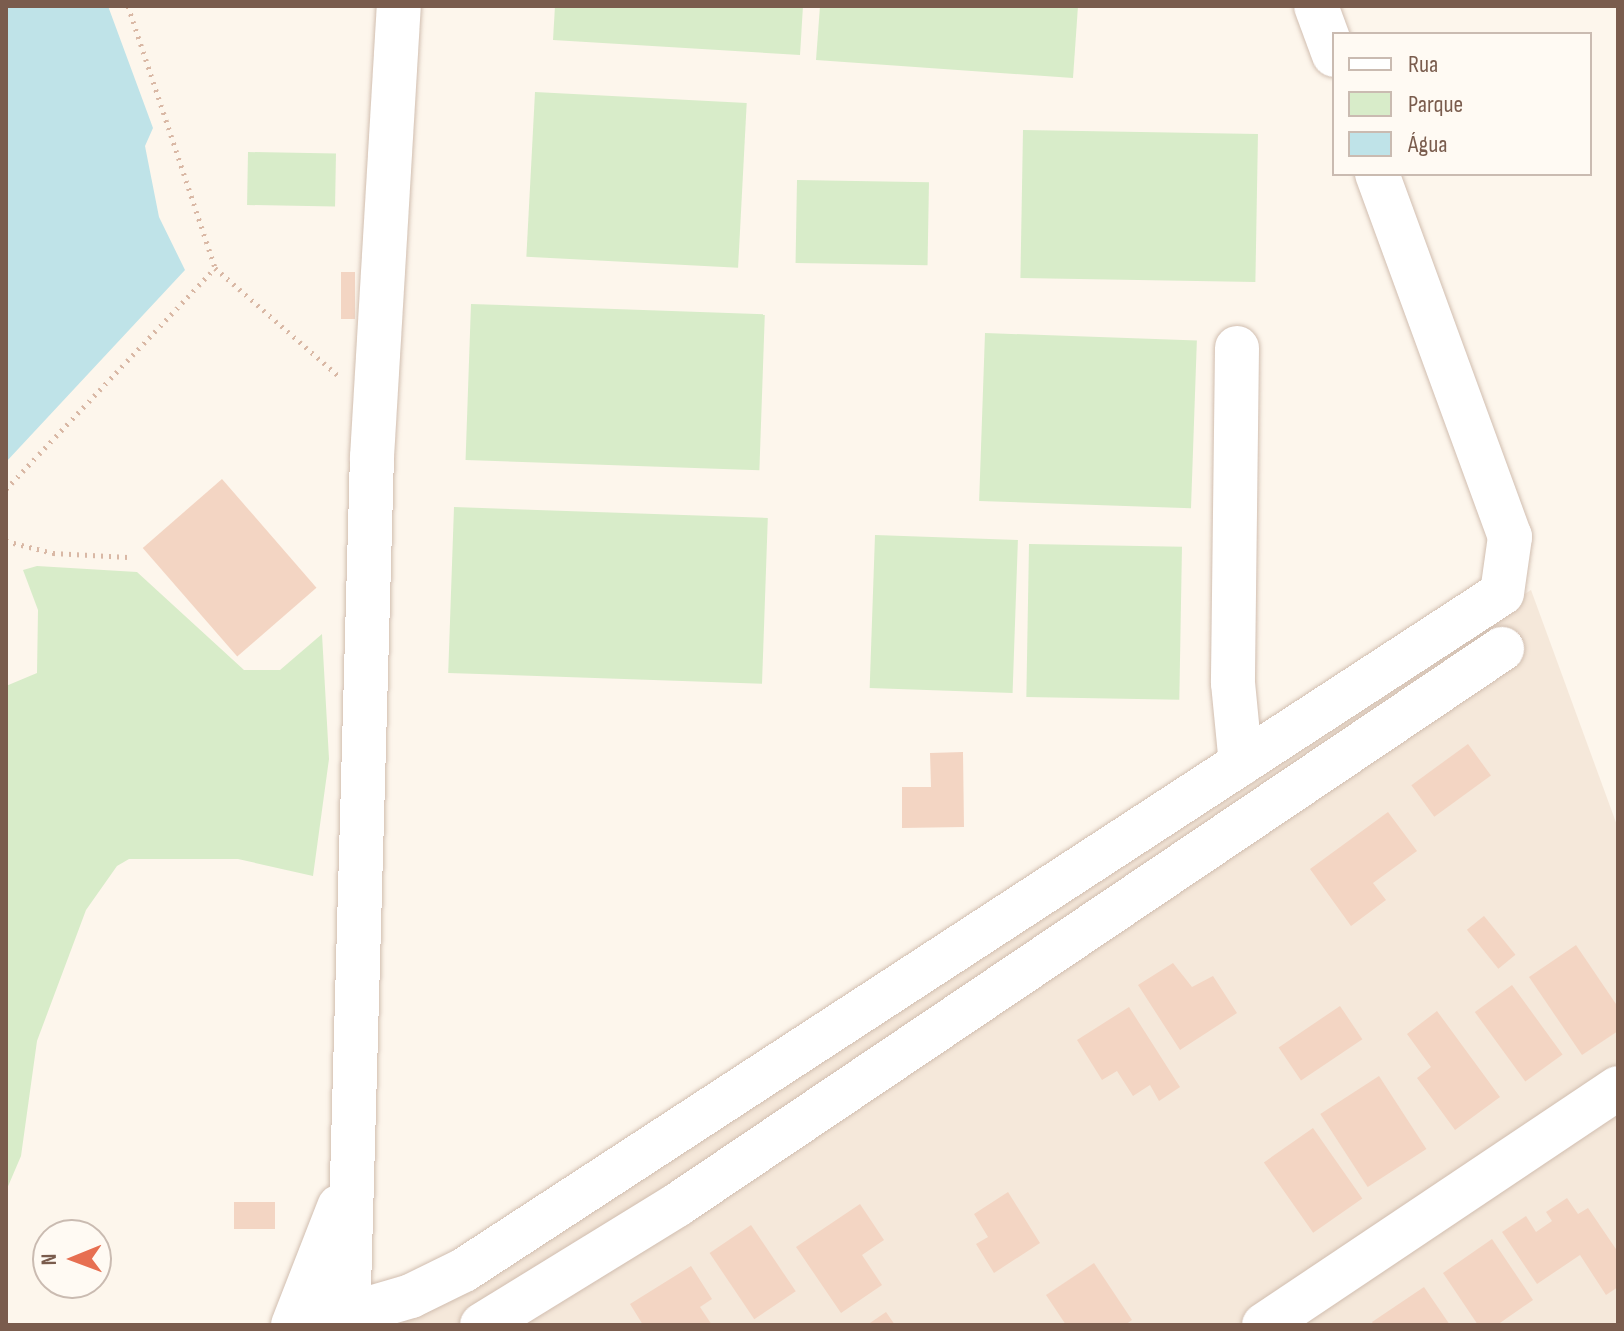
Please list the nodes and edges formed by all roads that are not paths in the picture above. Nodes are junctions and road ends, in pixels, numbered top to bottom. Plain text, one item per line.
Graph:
1 (399, 6) edge
2 (1316, 6) edge
3 (1332, 50) edge
4 (1378, 176) edge
5 (1237, 348) dead end
6 (1502, 649) dead end
7 (1241, 764) junction
8 (1618, 1088) edge
9 (347, 1186) junction
10 (335, 1321) edge
11 (293, 1325) edge
12 (482, 1325) edge
13 (1264, 1325) edge

1 - 9 street
2 - 3 street
4 - 7 street
5 - 7 street
6 - 12 street
7 - 10 street
8 - 13 street
9 - 10 street
9 - 11 street

